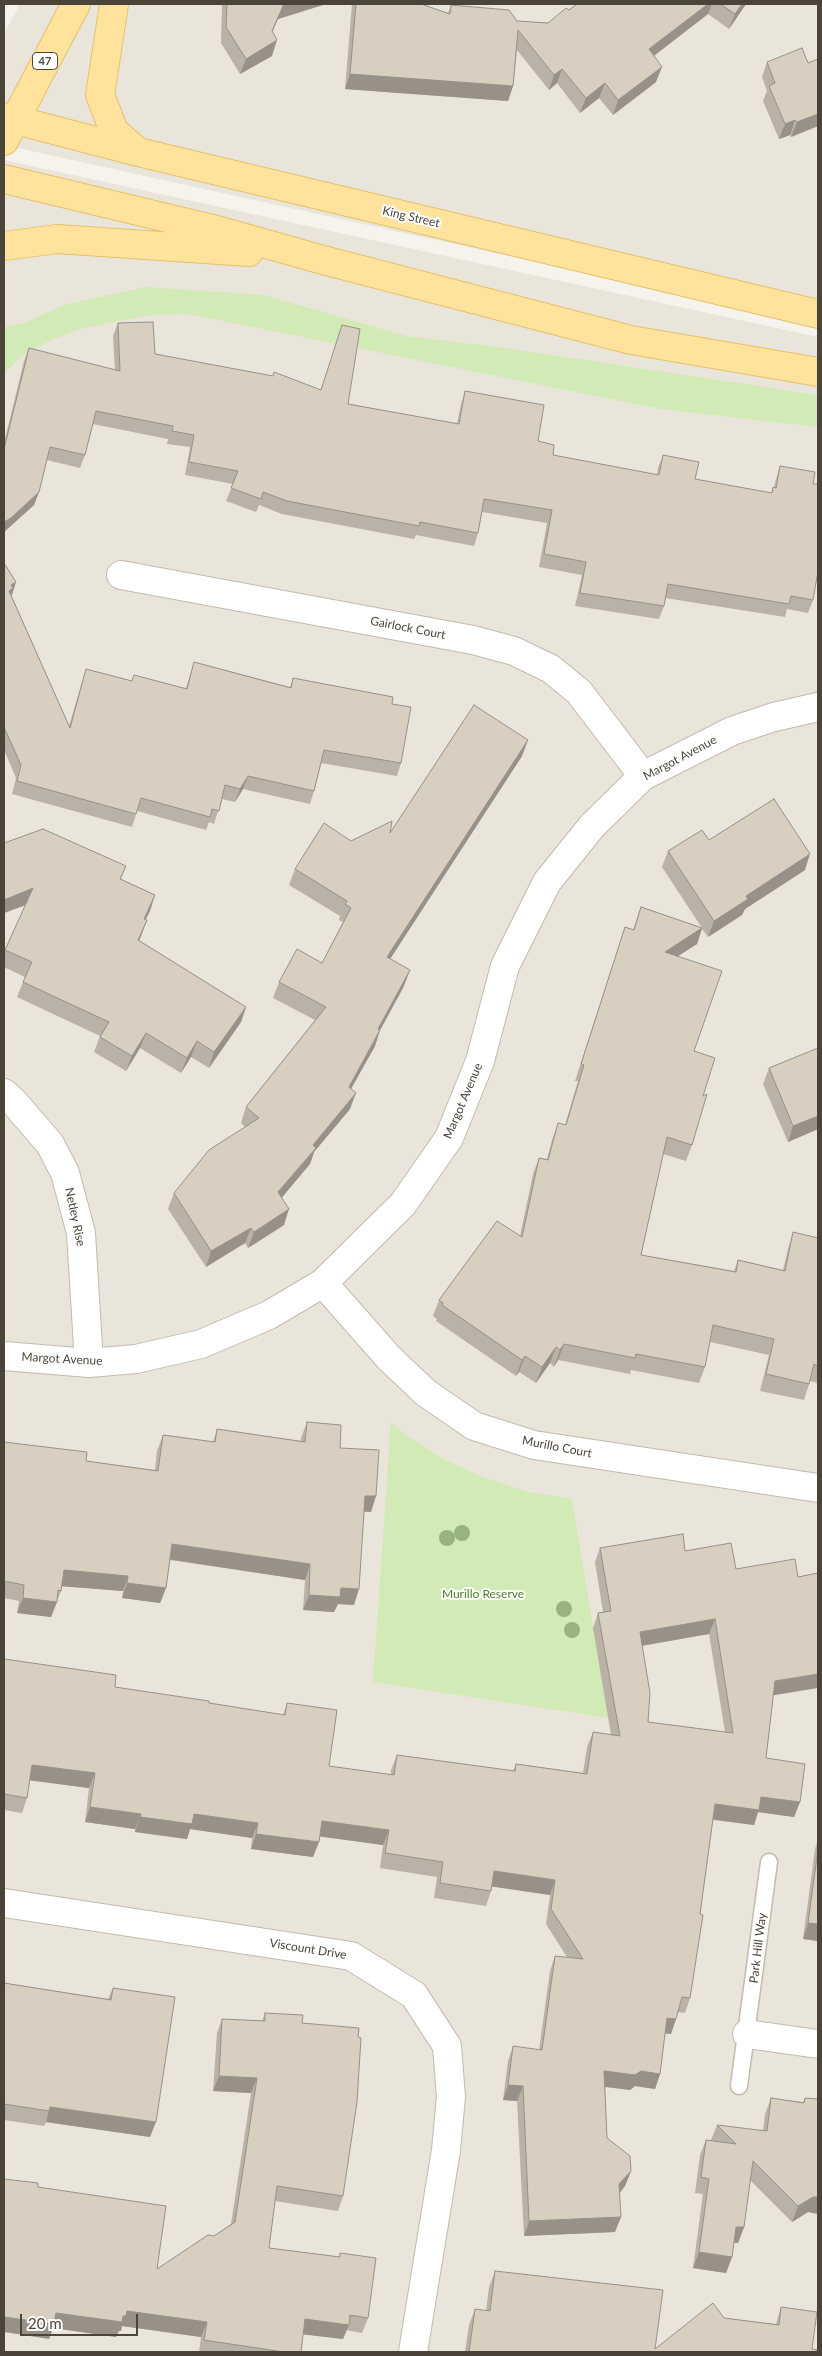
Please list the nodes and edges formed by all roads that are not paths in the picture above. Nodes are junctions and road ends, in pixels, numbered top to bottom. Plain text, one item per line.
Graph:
1 (76, 4) edge
2 (114, 4) edge
3 (8, 126) edge
4 (138, 152) junction
5 (4, 179) edge
6 (4, 246) edge
7 (323, 260) junction
8 (818, 314) edge
9 (818, 372) edge
10 (121, 574) dead end
11 (818, 708) edge
12 (643, 776) junction
13 (4, 1093) edge
14 (323, 1283) junction
15 (4, 1356) edge
16 (89, 1363) junction
17 (818, 1488) edge
18 (768, 1862) dead end
19 (4, 1903) edge
20 (747, 2034) junction
21 (818, 2044) edge
22 (739, 2086) dead end
23 (413, 2352) edge

1 - 3 main road, 47
2 - 4 main road
3 - 4 main road, King Street
4 - 8 main road, King Street
5 - 7 main road
6 - 7 main road
7 - 9 main road
10 - 12 street, Gairlock Court
11 - 12 street, Margot Avenue
12 - 14 street, Margot Avenue
13 - 16 street, Netley Rise
14 - 16 street, Margot Avenue
14 - 17 street, Murillo Court
15 - 16 street, Margot Avenue
18 - 20 lane, Park Hill Way
19 - 23 street, Viscount Drive
20 - 21 street
20 - 22 lane, Park Hill Way

